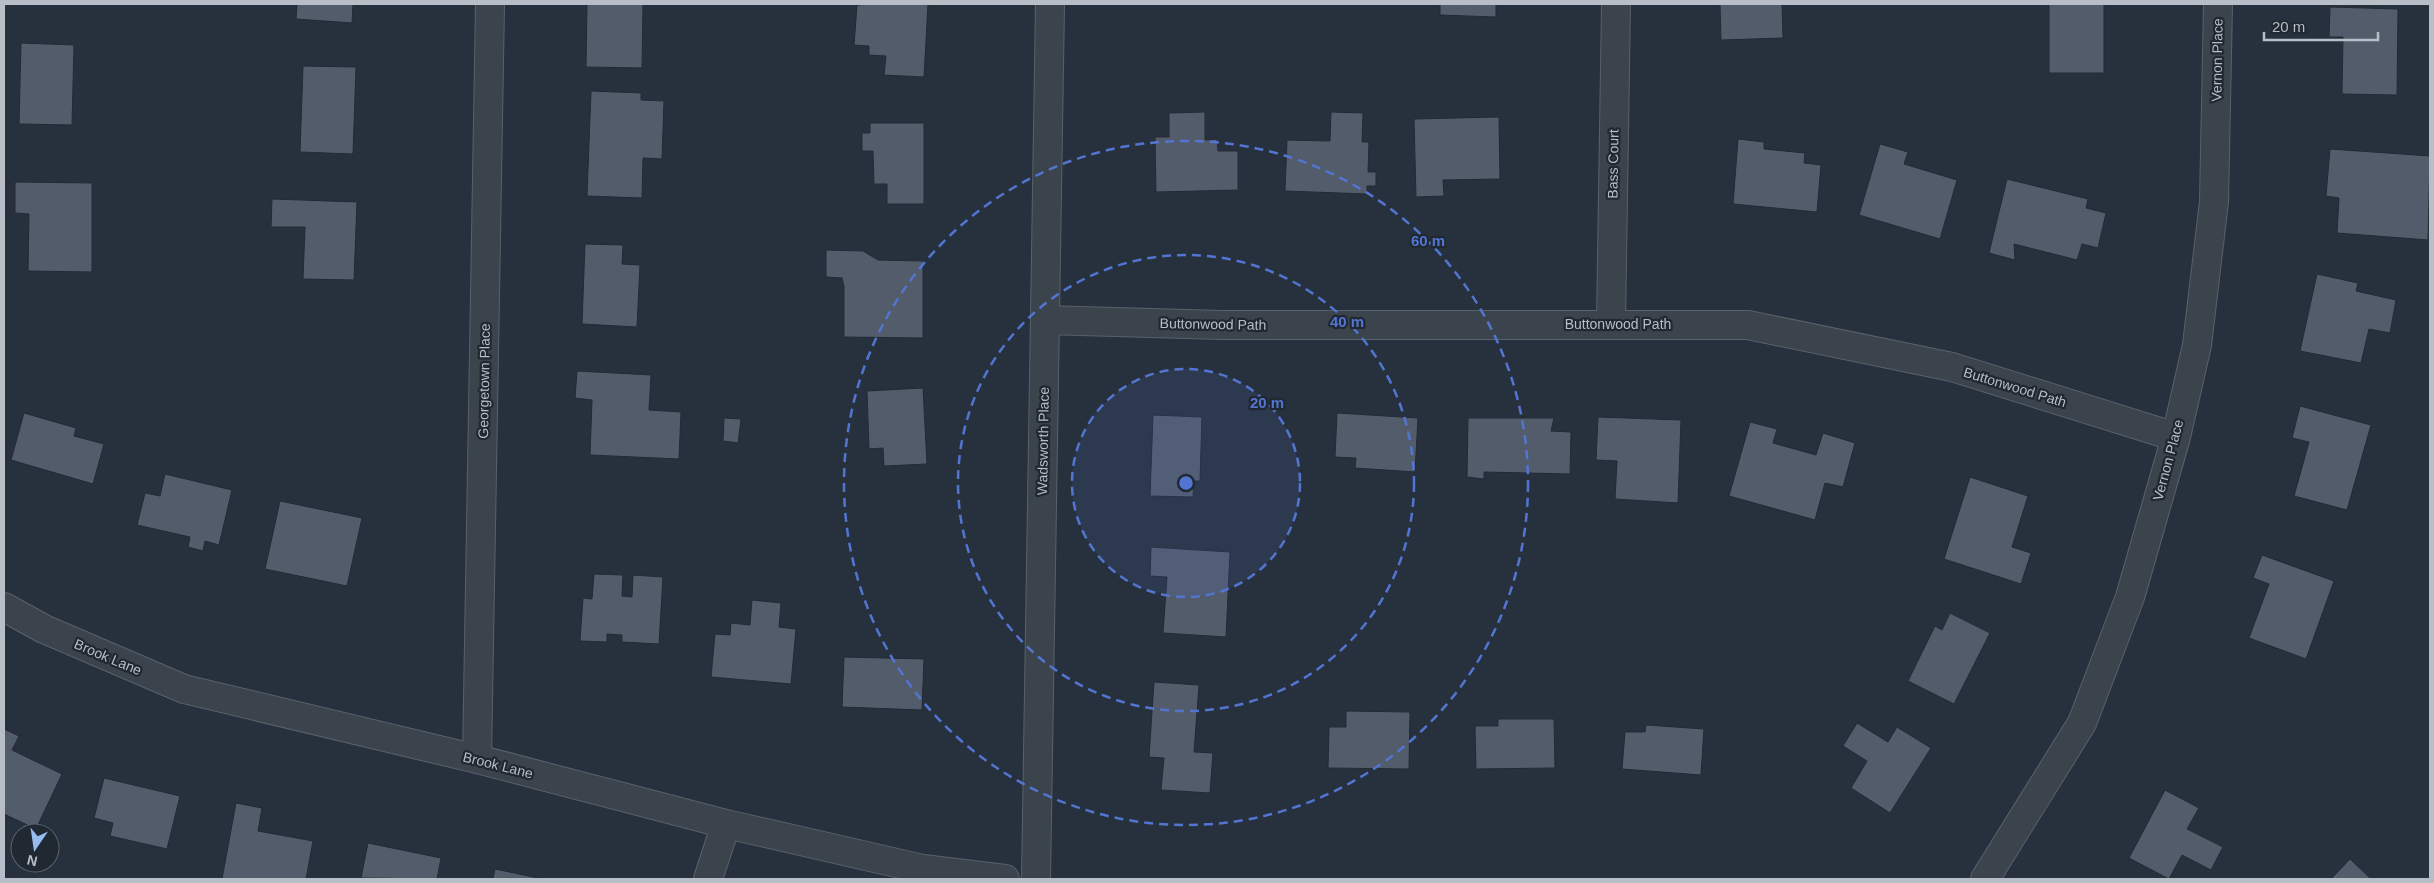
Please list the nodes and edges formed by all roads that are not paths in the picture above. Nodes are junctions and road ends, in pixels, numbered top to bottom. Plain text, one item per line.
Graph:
1 (490, 4) edge
2 (1050, 4) edge
3 (1616, 4) edge
4 (2218, 4) edge
5 (1045, 320) junction
6 (1611, 324) junction
7 (2176, 437) junction
8 (4, 607) edge
9 (477, 759) junction
10 (726, 824) junction
11 (708, 879) edge
12 (1005, 879) edge
13 (1036, 879) edge
14 (1985, 879) edge

1 - 9 street, Georgetown Place
2 - 5 street, Wadsworth Place
3 - 6 street, Bass Court
4 - 7 street, Vernon Place
5 - 6 street, Buttonwood Path
5 - 13 street, Wadsworth Place
6 - 7 street, Buttonwood Path
7 - 14 street, Vernon Place
8 - 9 street, Brook Lane
9 - 10 street, Brook Lane
10 - 11 street
10 - 12 street, Brook Lane

